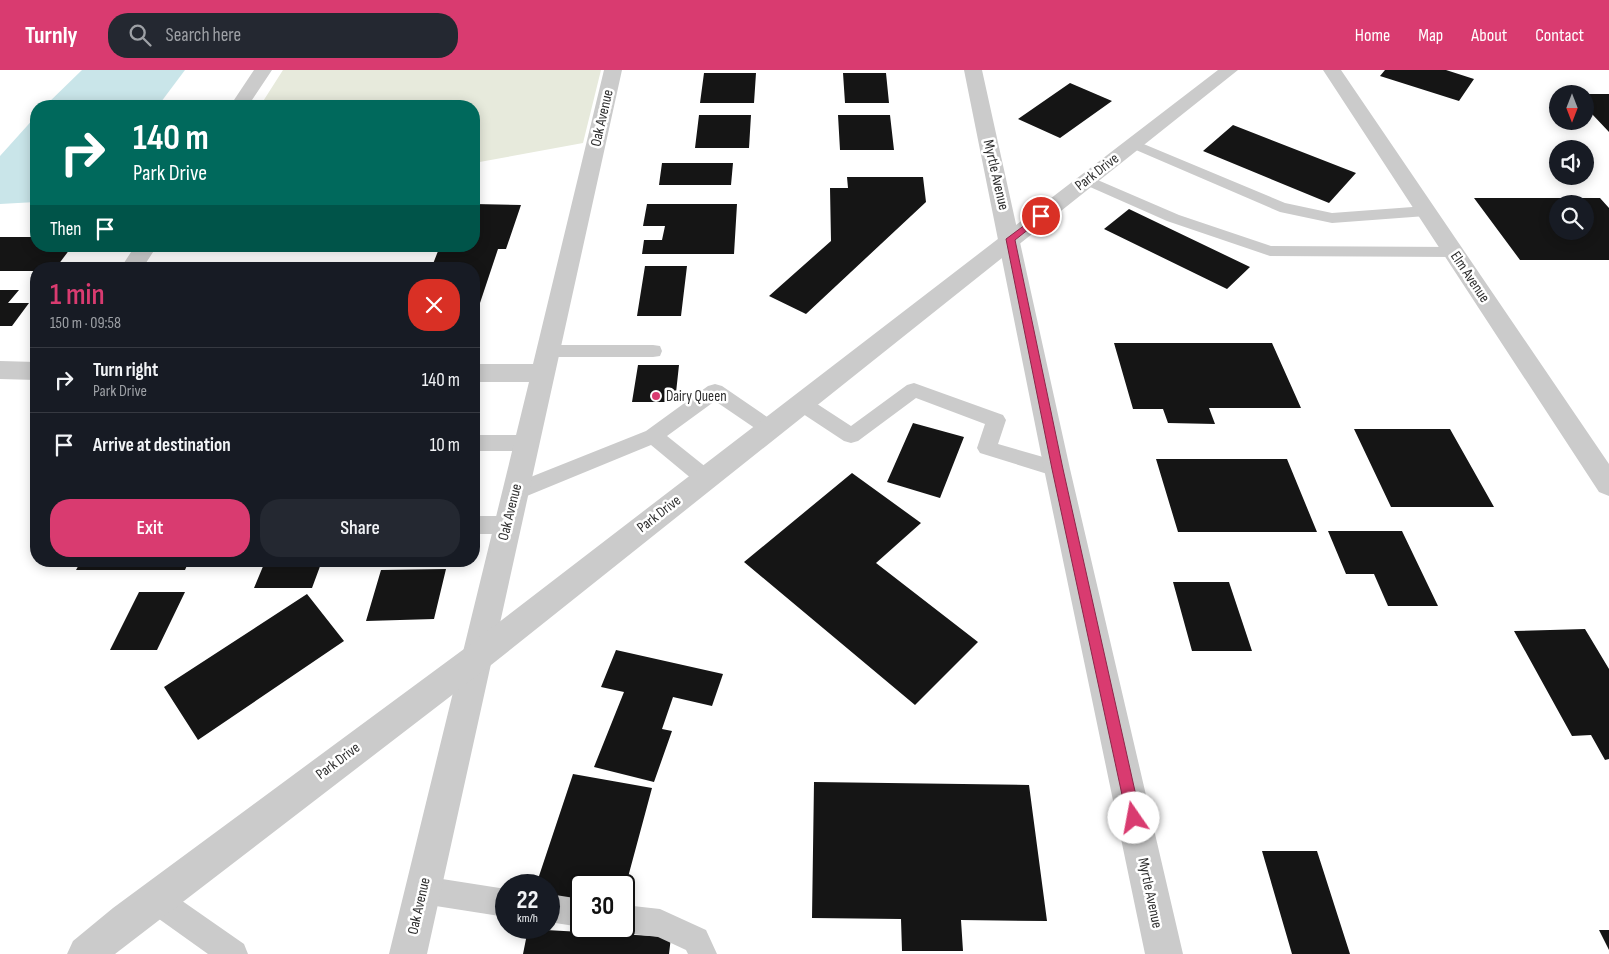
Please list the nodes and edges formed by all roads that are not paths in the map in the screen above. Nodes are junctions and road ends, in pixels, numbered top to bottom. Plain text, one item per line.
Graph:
1 (264, 70) edge
2 (613, 70) edge
3 (972, 70) edge
4 (1229, 70) edge
5 (1332, 70) edge
6 (243, 100) edge
7 (1134, 144) junction
8 (1086, 180) junction
9 (1426, 211) junction
10 (1010, 239) junction
11 (1454, 252) junction
12 (653, 350) dead end
13 (546, 362) junction
14 (0, 370) edge
15 (30, 371) edge
16 (480, 372) edge
17 (801, 403) junction
18 (769, 428) junction
19 (653, 436) junction
20 (527, 442) junction
21 (480, 443) edge
22 (1057, 469) junction
23 (705, 478) junction
24 (1609, 485) edge
25 (515, 492) junction
26 (480, 525) edge
27 (507, 525) junction
28 (475, 659) junction
29 (422, 890) junction
30 (156, 899) junction
31 (495, 901) edge
32 (635, 920) edge
33 (86, 954) edge
34 (234, 954) edge
35 (408, 954) edge
36 (703, 954) edge
37 (1164, 954) edge

1 - 6 street
2 - 13 street, Oak Avenue
3 - 10 street, Myrtle Avenue
4 - 7 street, Park Drive
5 - 9 street, Elm Avenue
7 - 8 street, Park Drive
7 - 9 lane
8 - 10 street, Park Drive
8 - 11 lane
9 - 11 street, Elm Avenue
10 - 17 street, Park Drive
10 - 22 street, Myrtle Avenue
11 - 24 street, Elm Avenue
12 - 13 lane
13 - 16 street
13 - 20 street, Oak Avenue
14 - 15 street
17 - 18 street, Park Drive
17 - 22 lane
18 - 19 lane
18 - 23 street, Park Drive
19 - 23 lane
19 - 25 lane
20 - 21 lane
20 - 25 street, Oak Avenue
22 - 37 street, Myrtle Avenue
23 - 28 street, Park Drive
25 - 27 street, Oak Avenue
26 - 27 lane
27 - 28 street, Oak Avenue
28 - 29 street, Oak Avenue
28 - 30 street, Park Drive
29 - 31 lane
29 - 35 street, Oak Avenue
30 - 33 street, Park Drive
30 - 34 lane
32 - 36 lane

